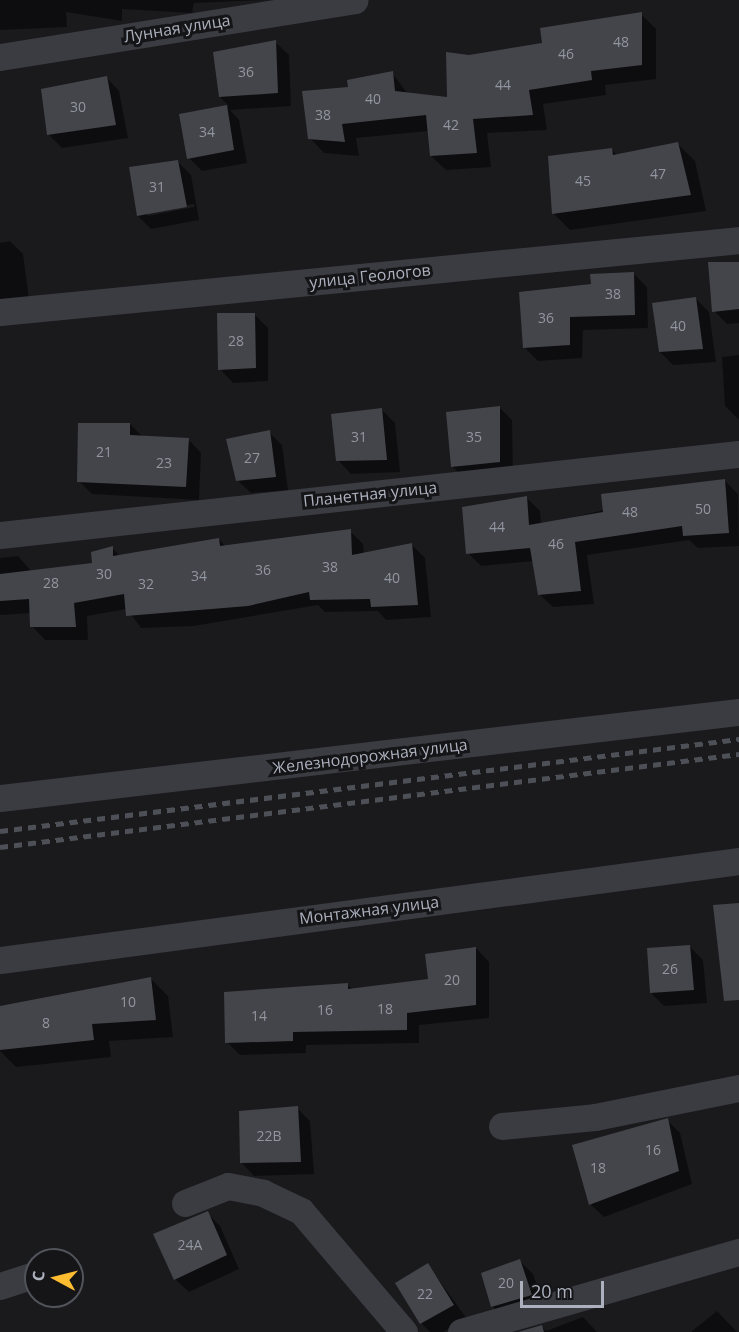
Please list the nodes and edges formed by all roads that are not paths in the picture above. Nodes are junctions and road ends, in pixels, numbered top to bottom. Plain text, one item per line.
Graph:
1 (354, 0) edge
2 (0, 57) edge
3 (739, 240) edge
4 (0, 312) edge
5 (739, 454) edge
6 (0, 535) edge
7 (739, 712) edge
8 (0, 798) edge
9 (739, 861) edge
10 (0, 960) edge
11 (739, 1088) edge
12 (502, 1126) dead end
13 (185, 1203) dead end
14 (739, 1252) edge
15 (24, 1278) edge
16 (0, 1286) edge
17 (404, 1332) edge
18 (461, 1332) edge

1 - 2 street, Лунная улица
3 - 4 street, улица Геологов
5 - 6 street, Планетная улица
7 - 8 street, Железнодорожная улица
9 - 10 street, Монтажная улица
11 - 12 street
13 - 17 street
14 - 18 street
15 - 16 street

